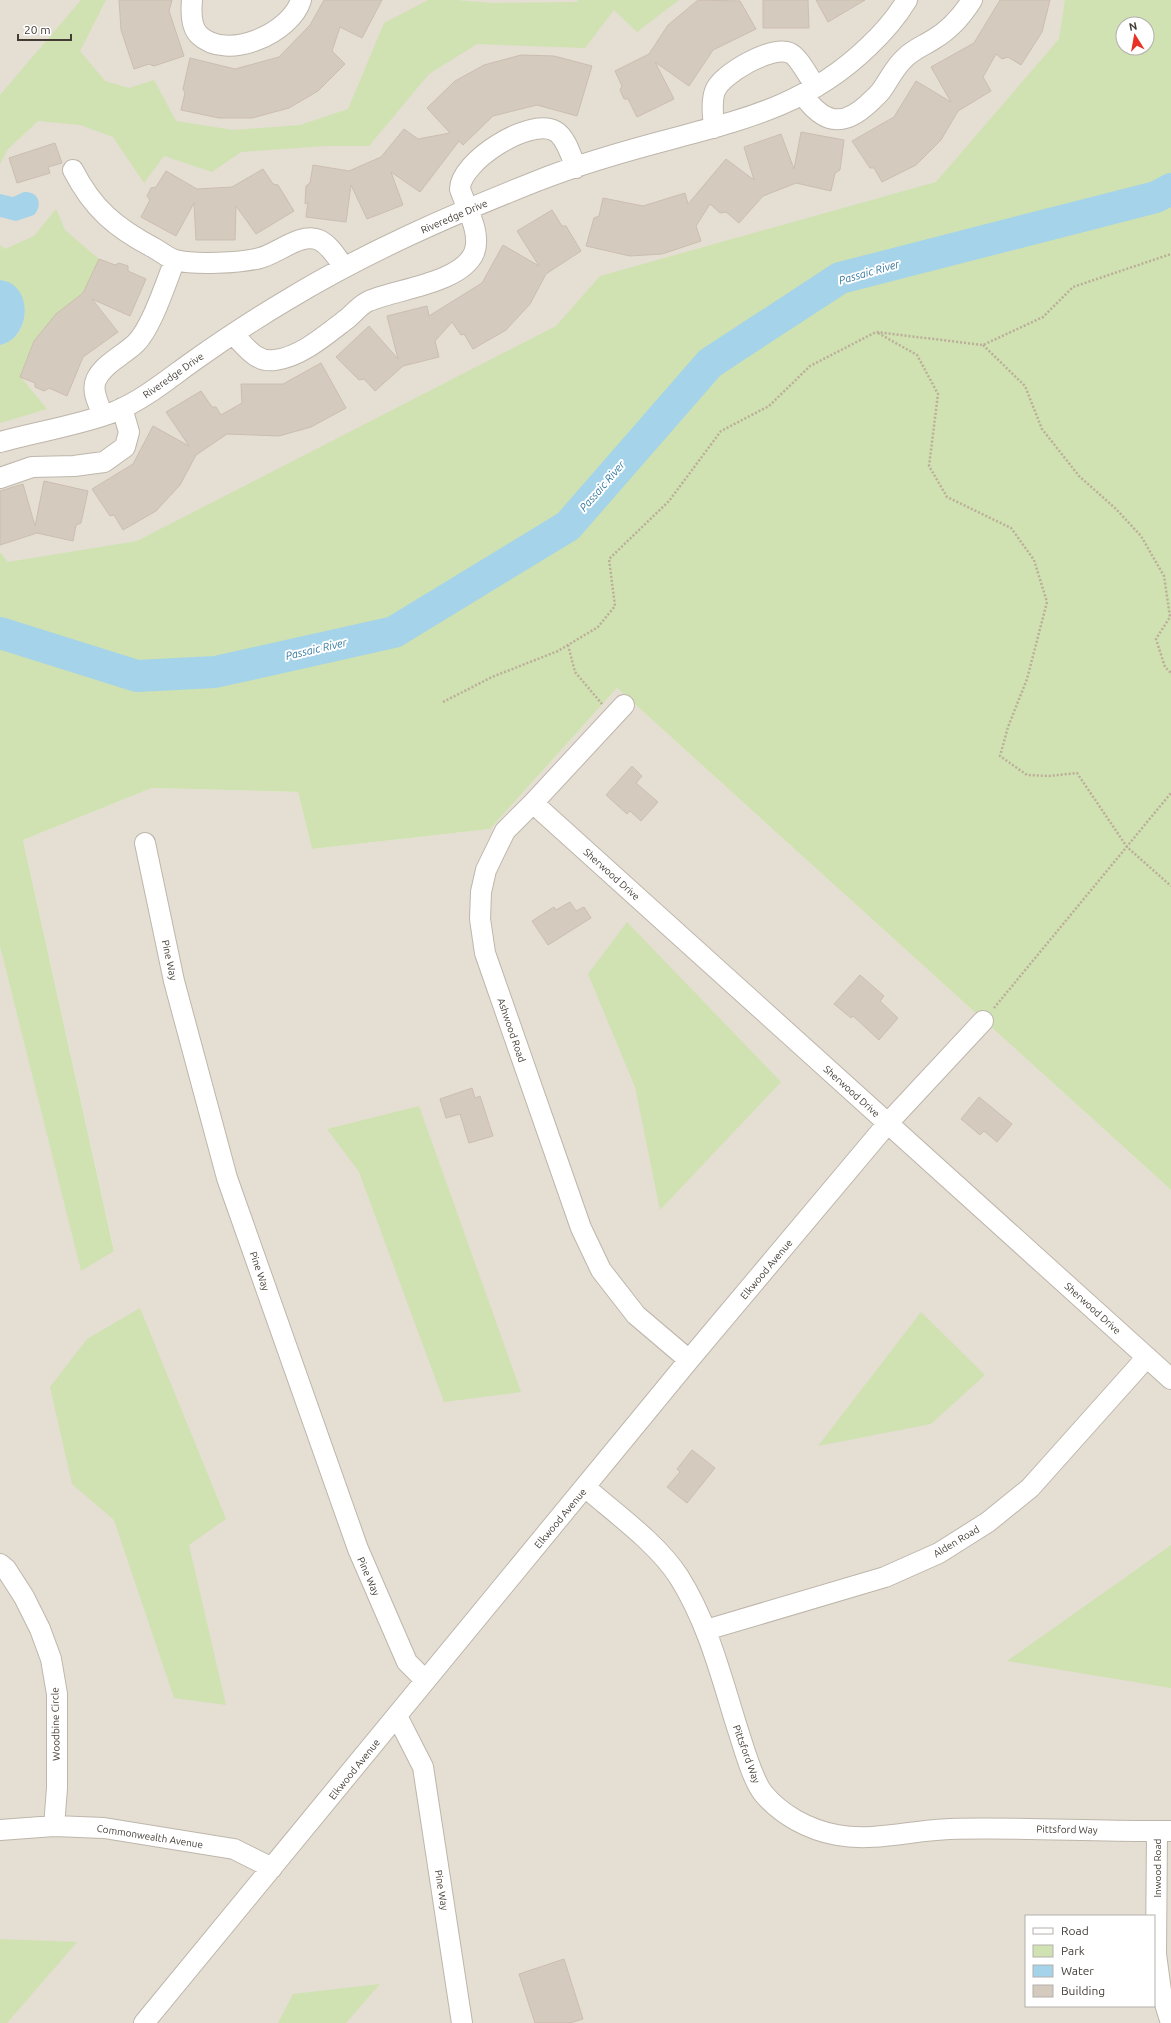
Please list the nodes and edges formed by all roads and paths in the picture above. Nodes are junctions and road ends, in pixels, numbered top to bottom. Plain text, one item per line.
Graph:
1 (192, 0) edge
2 (301, 0) edge
3 (907, 0) edge
4 (972, 0) edge
5 (810, 91) junction
6 (714, 128) junction
7 (576, 168) junction
8 (73, 170) dead end
9 (467, 210) junction
10 (1171, 254) edge
11 (175, 260) junction
12 (344, 267) junction
13 (876, 332) junction
14 (234, 335) junction
15 (983, 345) junction
16 (122, 408) junction
17 (103, 415) junction
18 (0, 442) edge
19 (0, 478) edge
20 (568, 645) junction
21 (1171, 673) edge
22 (442, 702) dead end
23 (619, 711) joint
24 (1171, 793) edge
25 (533, 804) junction
26 (145, 843) dead end
27 (1127, 847) junction
28 (1171, 886) edge
29 (983, 1021) joint
30 (888, 1123) junction
31 (1147, 1357) junction
32 (689, 1360) junction
33 (1171, 1379) edge
34 (585, 1487) junction
35 (0, 1564) edge
36 (706, 1630) junction
37 (425, 1680) junction
38 (397, 1716) junction
39 (54, 1826) junction
40 (0, 1830) edge
41 (1164, 1831) edge
42 (272, 1868) junction
43 (144, 2023) edge
44 (462, 2023) edge
45 (1171, 2023) edge

1 - 2 street
3 - 5 street, Riveredge Drive
4 - 5 street
5 - 6 street, Riveredge Drive
5 - 6 street
6 - 7 street, Riveredge Drive
7 - 9 street, Riveredge Drive
7 - 9 street
8 - 11 street
9 - 12 street, Riveredge Drive
9 - 14 street
10 - 15 path
11 - 12 street
11 - 17 street
12 - 14 street, Riveredge Drive
13 - 15 path
13 - 20 path
13 - 27 path
14 - 16 street, Riveredge Drive
15 - 21 path
16 - 17 street, Riveredge Drive
16 - 19 street
17 - 18 street, Riveredge Drive
20 - 22 path
20 - 23 path
23 - 25 street, Ashwood Road
24 - 27 path
25 - 30 street, Sherwood Drive
25 - 32 street, Ashwood Road
26 - 37 street, Pine Way
27 - 28 path
27 - 29 path
29 - 30 street, Elkwood Avenue
30 - 31 street, Sherwood Drive
30 - 32 street, Elkwood Avenue
31 - 33 street, Sherwood Drive
31 - 36 street, Alden Road
32 - 34 street, Elkwood Avenue
34 - 36 street, Pittsford Way
34 - 37 street, Elkwood Avenue
35 - 39 street, Woodbine Circle
36 - 41 street, Pittsford Way
37 - 38 street, Elkwood Avenue
38 - 42 street, Elkwood Avenue
38 - 44 street, Pine Way
39 - 40 street, Commonwealth Avenue
39 - 42 street, Commonwealth Avenue
41 - 45 street, Inwood Road
42 - 43 street, Elkwood Avenue

